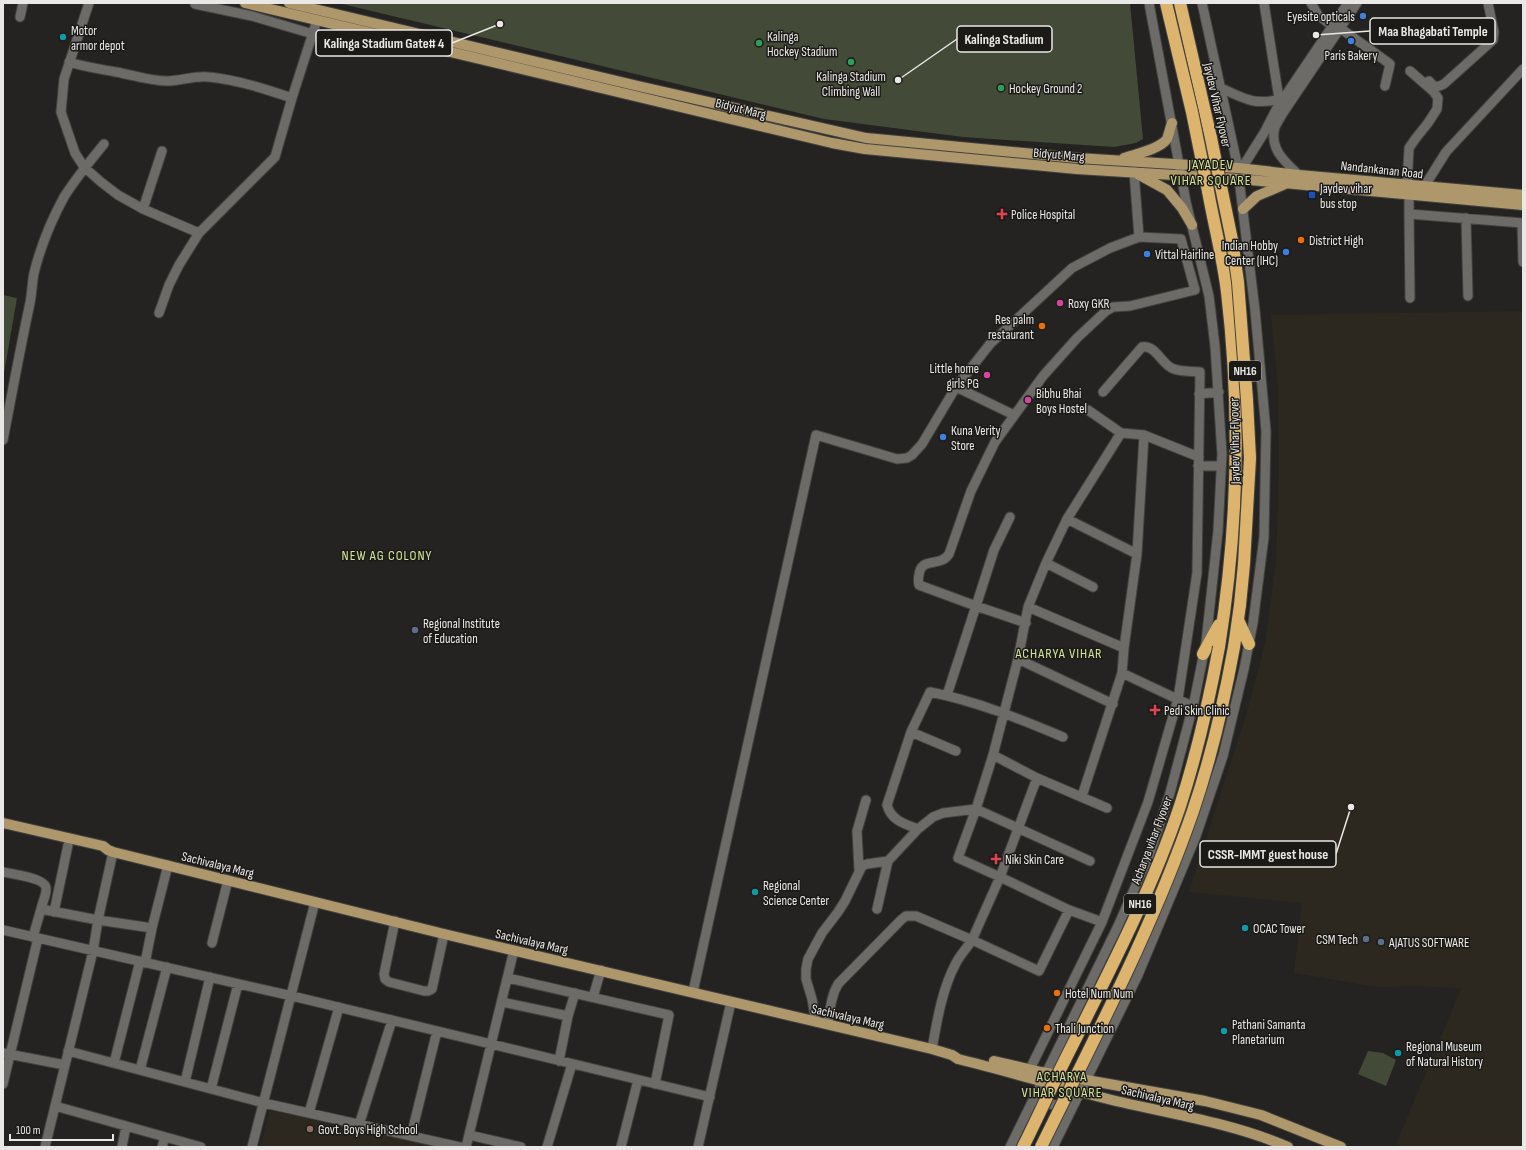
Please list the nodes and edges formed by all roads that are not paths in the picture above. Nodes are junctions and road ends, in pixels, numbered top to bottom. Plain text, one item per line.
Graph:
1 (23, 3) edge
2 (89, 3) edge
3 (245, 3) edge
4 (289, 3) edge
5 (1149, 3) edge
6 (1166, 3) edge
7 (1180, 3) edge
8 (1202, 3) edge
9 (1264, 3) edge
10 (1311, 3) edge
11 (1348, 3) edge
12 (1357, 3) edge
13 (1488, 3) edge
14 (195, 4) edge
15 (20, 17) dead end
16 (317, 20) junction
17 (1336, 27) junction
18 (313, 34) junction
19 (69, 62) junction
20 (1523, 70) edge
21 (1410, 71) dead end
22 (1423, 75) dead end
23 (1386, 86) dead end
24 (1221, 88) junction
25 (292, 98) junction
26 (1282, 98) junction
27 (1172, 123) junction
28 (104, 144) dead end
29 (162, 151) dead end
30 (1118, 160) junction
31 (1179, 164) junction
32 (84, 166) junction
33 (1240, 168) junction
34 (1134, 172) junction
35 (1181, 175) junction
36 (1299, 175) junction
37 (1239, 179) junction
38 (1287, 183) junction
39 (1424, 187) junction
40 (1408, 190) junction
41 (1523, 195) edge
42 (1523, 205) edge
43 (143, 209) junction
44 (1243, 209) junction
45 (1409, 214) junction
46 (1466, 218) junction
47 (1523, 223) edge
48 (1192, 225) junction
49 (199, 233) junction
50 (1139, 237) junction
51 (1523, 262) edge
52 (1468, 296) dead end
53 (1410, 298) dead end
54 (159, 313) dead end
55 (956, 387) junction
56 (1103, 392) dead end
57 (1219, 392) junction
58 (1200, 394) junction
59 (1088, 410) dead end
60 (1014, 415) junction
61 (1120, 433) junction
62 (1144, 435) junction
63 (3, 440) edge
64 (1199, 457) junction
65 (1198, 466) junction
66 (1221, 466) junction
67 (1010, 517) dead end
68 (1067, 519) junction
69 (1137, 554) junction
70 (1046, 563) junction
71 (1092, 588) dead end
72 (976, 606) junction
73 (1028, 607) junction
74 (1225, 610) junction
75 (1238, 620) junction
76 (1026, 622) junction
77 (1248, 644) junction
78 (1124, 648) junction
79 (1203, 654) junction
80 (1018, 659) junction
81 (1122, 673) junction
82 (946, 695) junction
83 (1178, 699) junction
84 (1113, 704) junction
85 (1192, 706) junction
86 (1004, 712) junction
87 (911, 732) junction
88 (1063, 737) dead end
89 (956, 751) dead end
90 (993, 755) junction
91 (1038, 778) junction
92 (1082, 796) junction
93 (866, 800) dead end
94 (1107, 808) dead end
95 (976, 809) junction
96 (3, 823) edge
97 (918, 829) junction
98 (1018, 829) junction
99 (3, 830) edge
100 (68, 844) junction
101 (111, 851) junction
102 (888, 861) junction
103 (1090, 861) dead end
104 (168, 865) junction
105 (859, 870) junction
106 (3, 872) edge
107 (1000, 877) junction
108 (228, 880) junction
109 (315, 902) junction
110 (41, 909) junction
111 (877, 909) dead end
112 (1069, 910) junction
113 (54, 912) junction
114 (98, 920) junction
115 (395, 921) junction
116 (1100, 925) junction
117 (152, 928) junction
118 (3, 930) edge
119 (444, 934) junction
120 (1113, 935) junction
121 (36, 938) junction
122 (972, 940) junction
123 (212, 943) dead end
124 (514, 950) junction
125 (93, 951) junction
126 (142, 962) junction
127 (166, 967) junction
128 (601, 970) junction
129 (210, 977) junction
130 (508, 978) junction
131 (238, 984) junction
132 (693, 992) junction
133 (575, 993) junction
134 (292, 996) junction
135 (593, 997) junction
136 (502, 1002) junction
137 (731, 1002) junction
138 (339, 1007) junction
139 (568, 1016) junction
140 (392, 1020) junction
141 (816, 1022) junction
142 (828, 1024) junction
143 (437, 1031) junction
144 (1065, 1035) junction
145 (491, 1044) junction
146 (932, 1049) junction
147 (68, 1051) junction
148 (7, 1054) edge
149 (952, 1055) junction
150 (559, 1061) junction
151 (1095, 1062) junction
152 (114, 1063) junction
153 (572, 1064) junction
154 (65, 1065) junction
155 (1030, 1069) junction
156 (140, 1070) junction
157 (1044, 1077) junction
158 (1086, 1079) junction
159 (638, 1080) junction
160 (184, 1082) junction
161 (3, 1084) edge
162 (655, 1084) junction
163 (211, 1089) junction
164 (1081, 1092) junction
165 (710, 1097) junction
166 (264, 1103) junction
167 (1031, 1103) junction
168 (55, 1106) junction
169 (1073, 1107) junction
170 (309, 1113) junction
171 (359, 1125) junction
172 (126, 1126) junction
173 (469, 1135) junction
174 (411, 1136) junction
175 (165, 1137) junction
176 (45, 1147) edge
177 (122, 1147) edge
178 (162, 1147) edge
179 (199, 1147) edge
180 (252, 1147) edge
181 (460, 1147) edge
182 (466, 1147) edge
183 (521, 1147) edge
184 (547, 1147) edge
185 (621, 1147) edge
186 (698, 1147) edge
187 (1010, 1147) edge
188 (1023, 1147) edge
189 (1041, 1147) edge
190 (1053, 1147) edge
191 (1288, 1147) edge
192 (1341, 1147) edge

1 - 15 street
2 - 19 street
3 - 16 main road, Bidyut Marg
4 - 30 main road, Bidyut Marg
5 - 27 street
6 - 74 highway, Jaydev Vihar Flyover / NH16, bridge
7 - 75 highway, Jaydev Vihar Flyover / NH16, bridge
8 - 24 street
9 - 26 street
10 - 17 street
11 - 17 street
12 - 17 street
13 - 22 street
14 - 18 street
16 - 18 street
16 - 34 main road, Bidyut Marg
17 - 23 street
17 - 26 street
17 - 36 street
18 - 25 street
19 - 25 street
19 - 32 street
20 - 39 street
21 - 40 street
24 - 26 street
24 - 33 street
25 - 49 street
26 - 33 street
27 - 30 main road
27 - 31 street
28 - 32 street
29 - 43 street
30 - 31 main road, Bidyut Marg
31 - 33 main road, Bidyut Marg
31 - 35 street
32 - 43 street
32 - 63 street
33 - 36 main road, Nandankanan Road
34 - 35 main road, Bidyut Marg
34 - 48 main road
34 - 50 street
35 - 37 main road, Bidyut Marg
35 - 48 street
36 - 40 main road, Nandankanan Road
37 - 38 main road, Nandankanan Road
37 - 44 street
38 - 40 main road, Nandankanan Road
38 - 44 main road
39 - 40 main road, Nandankanan Road
39 - 41 main road, Nandankanan Road
40 - 42 main road, Nandankanan Road
40 - 45 street
43 - 49 street
44 - 77 street
45 - 46 street
45 - 53 street
46 - 47 street
46 - 52 street
47 - 51 street
48 - 57 street
49 - 54 street
50 - 55 street
50 - 60 street
55 - 60 street
55 - 132 street
56 - 58 street
57 - 58 street
57 - 66 street
58 - 64 street
59 - 61 street
60 - 72 street
61 - 62 street
61 - 68 street
62 - 64 street
62 - 69 street
64 - 65 street
65 - 66 street
65 - 83 street
66 - 79 street
67 - 72 street
68 - 69 street
68 - 70 street
69 - 78 street
70 - 71 street
70 - 73 street
72 - 76 street
72 - 82 street
73 - 76 street
73 - 78 street
74 - 79 highway
74 - 188 highway, Acharya vihar Flyover / NH16, bridge
75 - 77 highway
75 - 189 highway, NH16, bridge
76 - 80 street
77 - 151 street
78 - 81 street
79 - 85 street
80 - 84 street
80 - 86 street
81 - 83 street
81 - 84 street
82 - 86 street
82 - 87 street
83 - 85 street
83 - 116 street
84 - 92 street
85 - 120 street
86 - 88 street
86 - 90 street
87 - 89 street
87 - 97 street
90 - 91 street
90 - 95 street
91 - 92 street
91 - 98 street
92 - 94 street
93 - 105 street
95 - 97 street
95 - 98 street
95 - 107 street
96 - 101 main road, Sachivalaya Marg
97 - 102 street
98 - 103 street
98 - 107 street
99 - 100 main road, Sachivalaya Marg
100 - 101 main road, Sachivalaya Marg
100 - 113 street
101 - 104 main road, Sachivalaya Marg
101 - 114 street
102 - 105 street
102 - 111 street
104 - 108 main road, Sachivalaya Marg
104 - 117 street
105 - 141 street
106 - 110 street
107 - 112 street
107 - 122 street
108 - 109 main road, Sachivalaya Marg
108 - 123 street
109 - 115 main road, Sachivalaya Marg
109 - 134 street
110 - 113 street
110 - 121 street
112 - 116 street
112 - 122 street
113 - 114 street
114 - 117 street
114 - 125 street
115 - 119 main road, Sachivalaya Marg
115 - 119 street
116 - 120 street
116 - 155 street
117 - 126 street
118 - 121 street
119 - 124 main road, Sachivalaya Marg
120 - 144 street
121 - 125 street
121 - 148 street
122 - 142 street
122 - 146 street
124 - 128 main road, Sachivalaya Marg
124 - 130 street
125 - 126 street
125 - 147 street
126 - 127 street
126 - 152 street
127 - 129 street
127 - 156 street
128 - 132 main road, Sachivalaya Marg
128 - 135 street
129 - 131 street
129 - 160 street
130 - 133 street
130 - 136 street
131 - 134 street
131 - 163 street
132 - 137 main road, Sachivalaya Marg
133 - 135 street
133 - 139 street
134 - 138 street
134 - 166 street
135 - 162 street
136 - 139 street
136 - 145 street
137 - 141 main road, Sachivalaya Marg
137 - 165 street
138 - 140 street
138 - 170 street
139 - 150 street
140 - 143 street
140 - 171 street
141 - 142 main road, Sachivalaya Marg
142 - 146 main road, Sachivalaya Marg
143 - 145 street
143 - 174 street
144 - 151 street
144 - 157 street
145 - 150 street
145 - 173 street
146 - 149 main road, Sachivalaya Marg
147 - 152 street
147 - 154 street
148 - 154 street
148 - 161 street
149 - 155 main road, Sachivalaya Marg
149 - 157 main road, Sachivalaya Marg
150 - 153 street
151 - 158 street
152 - 156 street
153 - 159 street
153 - 184 street
154 - 168 street
155 - 157 main road, Sachivalaya Marg
156 - 160 street
157 - 158 main road
157 - 164 main road, Sachivalaya Marg
157 - 167 street
158 - 164 street
158 - 192 main road
159 - 162 street
159 - 185 street
160 - 163 street
162 - 165 street
163 - 166 street
164 - 169 street
164 - 191 main road, Sachivalaya Marg
165 - 186 street
166 - 170 street
166 - 180 street
167 - 169 street
167 - 187 street
168 - 172 street
168 - 176 street
169 - 190 street
170 - 171 street
171 - 174 street
172 - 175 street
172 - 177 street
173 - 182 street
173 - 183 street
174 - 181 street
175 - 178 street
175 - 179 street

